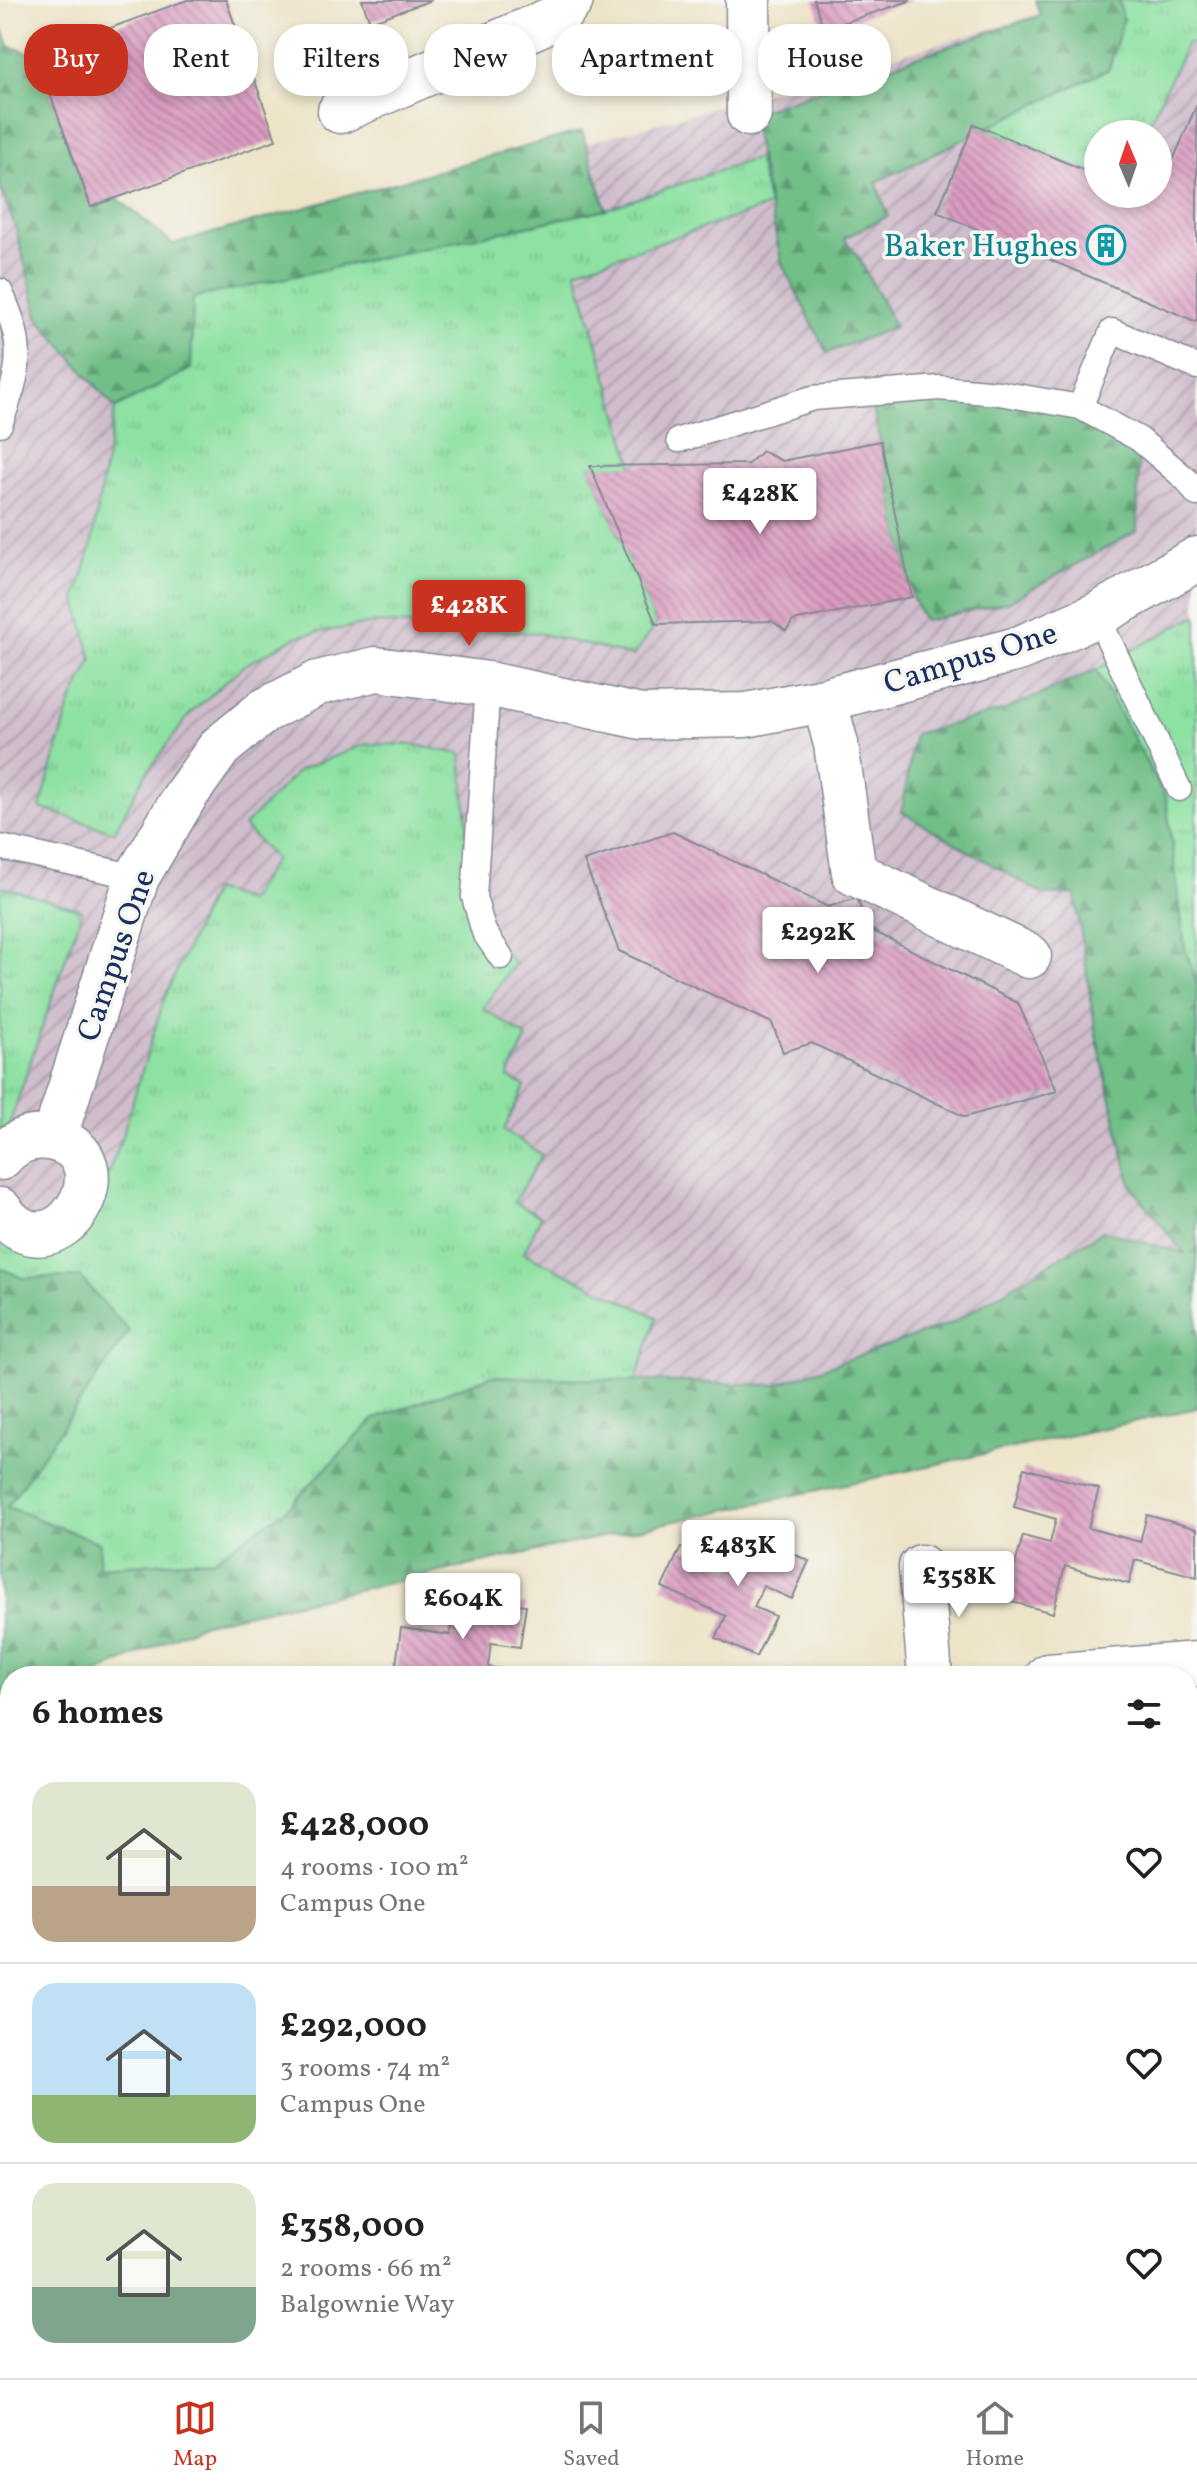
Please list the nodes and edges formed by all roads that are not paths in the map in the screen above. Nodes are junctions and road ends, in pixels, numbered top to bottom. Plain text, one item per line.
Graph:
1 (571, 0) edge
2 (748, 0) edge
3 (340, 111) dead end
4 (749, 114) dead end
5 (0, 291) edge
6 (1197, 367) edge
7 (1080, 407) junction
8 (0, 424) edge
9 (679, 440) dead end
10 (1197, 494) edge
11 (1197, 559) edge
12 (1097, 615) junction
13 (488, 684) junction
14 (824, 700) junction
15 (1179, 789) dead end
16 (0, 847) edge
17 (137, 877) junction
18 (1029, 956) dead end
19 (501, 957) dead end
20 (54, 1139) junction
21 (0, 1158) edge
22 (0, 1210) edge
23 (921, 1567) dead end
24 (1197, 1664) edge
25 (929, 1666) edge
26 (1172, 1666) edge

1 - 3 street
2 - 4 street
5 - 8 lane
6 - 7 lane
7 - 9 lane
7 - 10 lane
11 - 12 street, Campus One
12 - 14 street, Campus One
12 - 15 lane
13 - 14 street, Campus One
13 - 17 street, Campus One
13 - 19 lane
14 - 18 street
16 - 17 lane
17 - 20 street, Campus One
20 - 21 street
20 - 22 street
23 - 25 street
24 - 26 street

